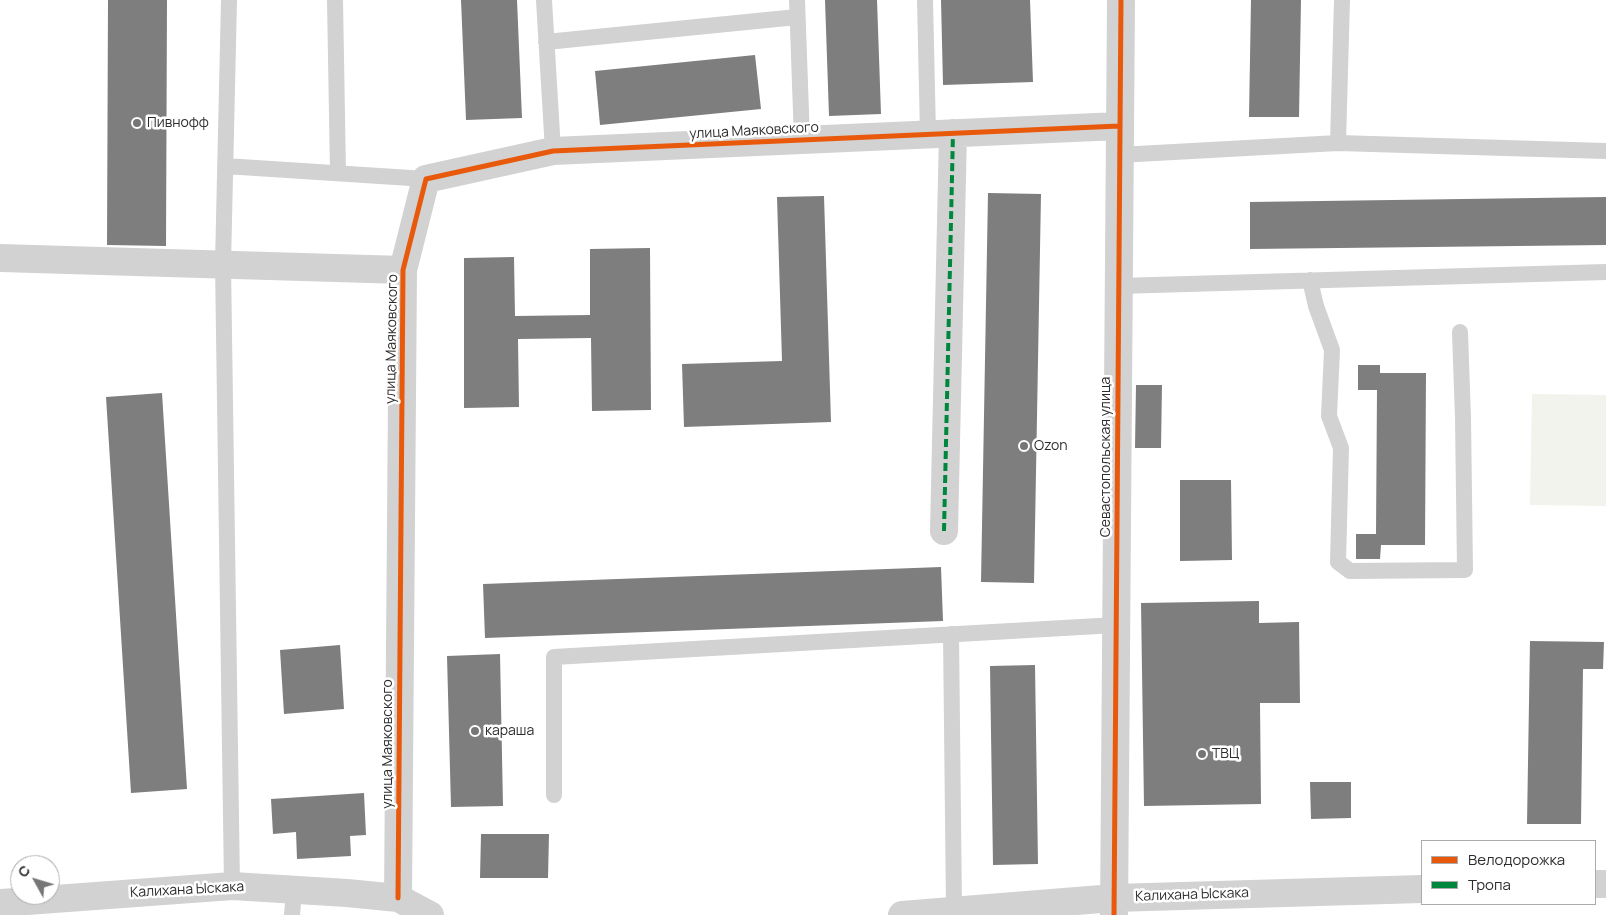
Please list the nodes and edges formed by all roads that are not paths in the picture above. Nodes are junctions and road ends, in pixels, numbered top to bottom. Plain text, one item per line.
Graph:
1 (229, 0) edge
2 (335, 0) edge
3 (544, 0) edge
4 (797, 0) edge
5 (925, 0) edge
6 (1121, 0) edge
7 (1342, 0) edge
8 (797, 17) junction
9 (546, 42) junction
10 (1119, 126) junction
11 (940, 134) junction
12 (802, 140) junction
13 (1338, 144) junction
14 (553, 151) junction
15 (1606, 151) edge
16 (1119, 155) junction
17 (225, 166) junction
18 (338, 173) junction
19 (426, 179) junction
20 (0, 258) edge
21 (223, 264) junction
22 (403, 270) junction
23 (1606, 272) edge
24 (1310, 280) junction
25 (1118, 286) junction
26 (1460, 332) dead end
27 (944, 531) dead end
28 (1116, 625) junction
29 (951, 634) junction
30 (554, 795) dead end
31 (232, 886) junction
32 (1421, 889) edge
33 (398, 898) junction
34 (293, 902) edge
35 (0, 903) edge
36 (1114, 906) edge
37 (954, 910) junction
38 (426, 914) edge
39 (902, 915) edge

1 - 17 lane
2 - 18 lane
3 - 9 lane
4 - 8 lane
5 - 11 lane
6 - 10 street, Севастопольская улица
7 - 13 lane
8 - 9 lane
8 - 12 lane
9 - 14 lane
10 - 11 street, улица Маяковского
10 - 16 street, Севастопольская улица
11 - 12 street, улица Маяковского
11 - 27 street
12 - 14 street, улица Маяковского
13 - 15 lane
13 - 16 lane
14 - 19 street, улица Маяковского
16 - 25 street, Севастопольская улица
17 - 18 lane
17 - 21 lane
18 - 19 lane
19 - 22 street, улица Маяковского
20 - 21 street
21 - 22 street
21 - 31 lane
22 - 33 street, улица Маяковского
23 - 24 lane
24 - 25 lane
24 - 26 lane
25 - 28 street, Севастопольская улица
28 - 29 lane
28 - 36 street, Севастопольская улица
29 - 30 lane
29 - 37 lane
31 - 34 street, Калихана Ыскака
31 - 35 street, Калихана Ыскака
32 - 36 street, Калихана Ыскака
33 - 34 street, Калихана Ыскака
33 - 38 street, Калихана Ыскака
36 - 37 street, Калихана Ыскака
37 - 39 street, Калихана Ыскака

